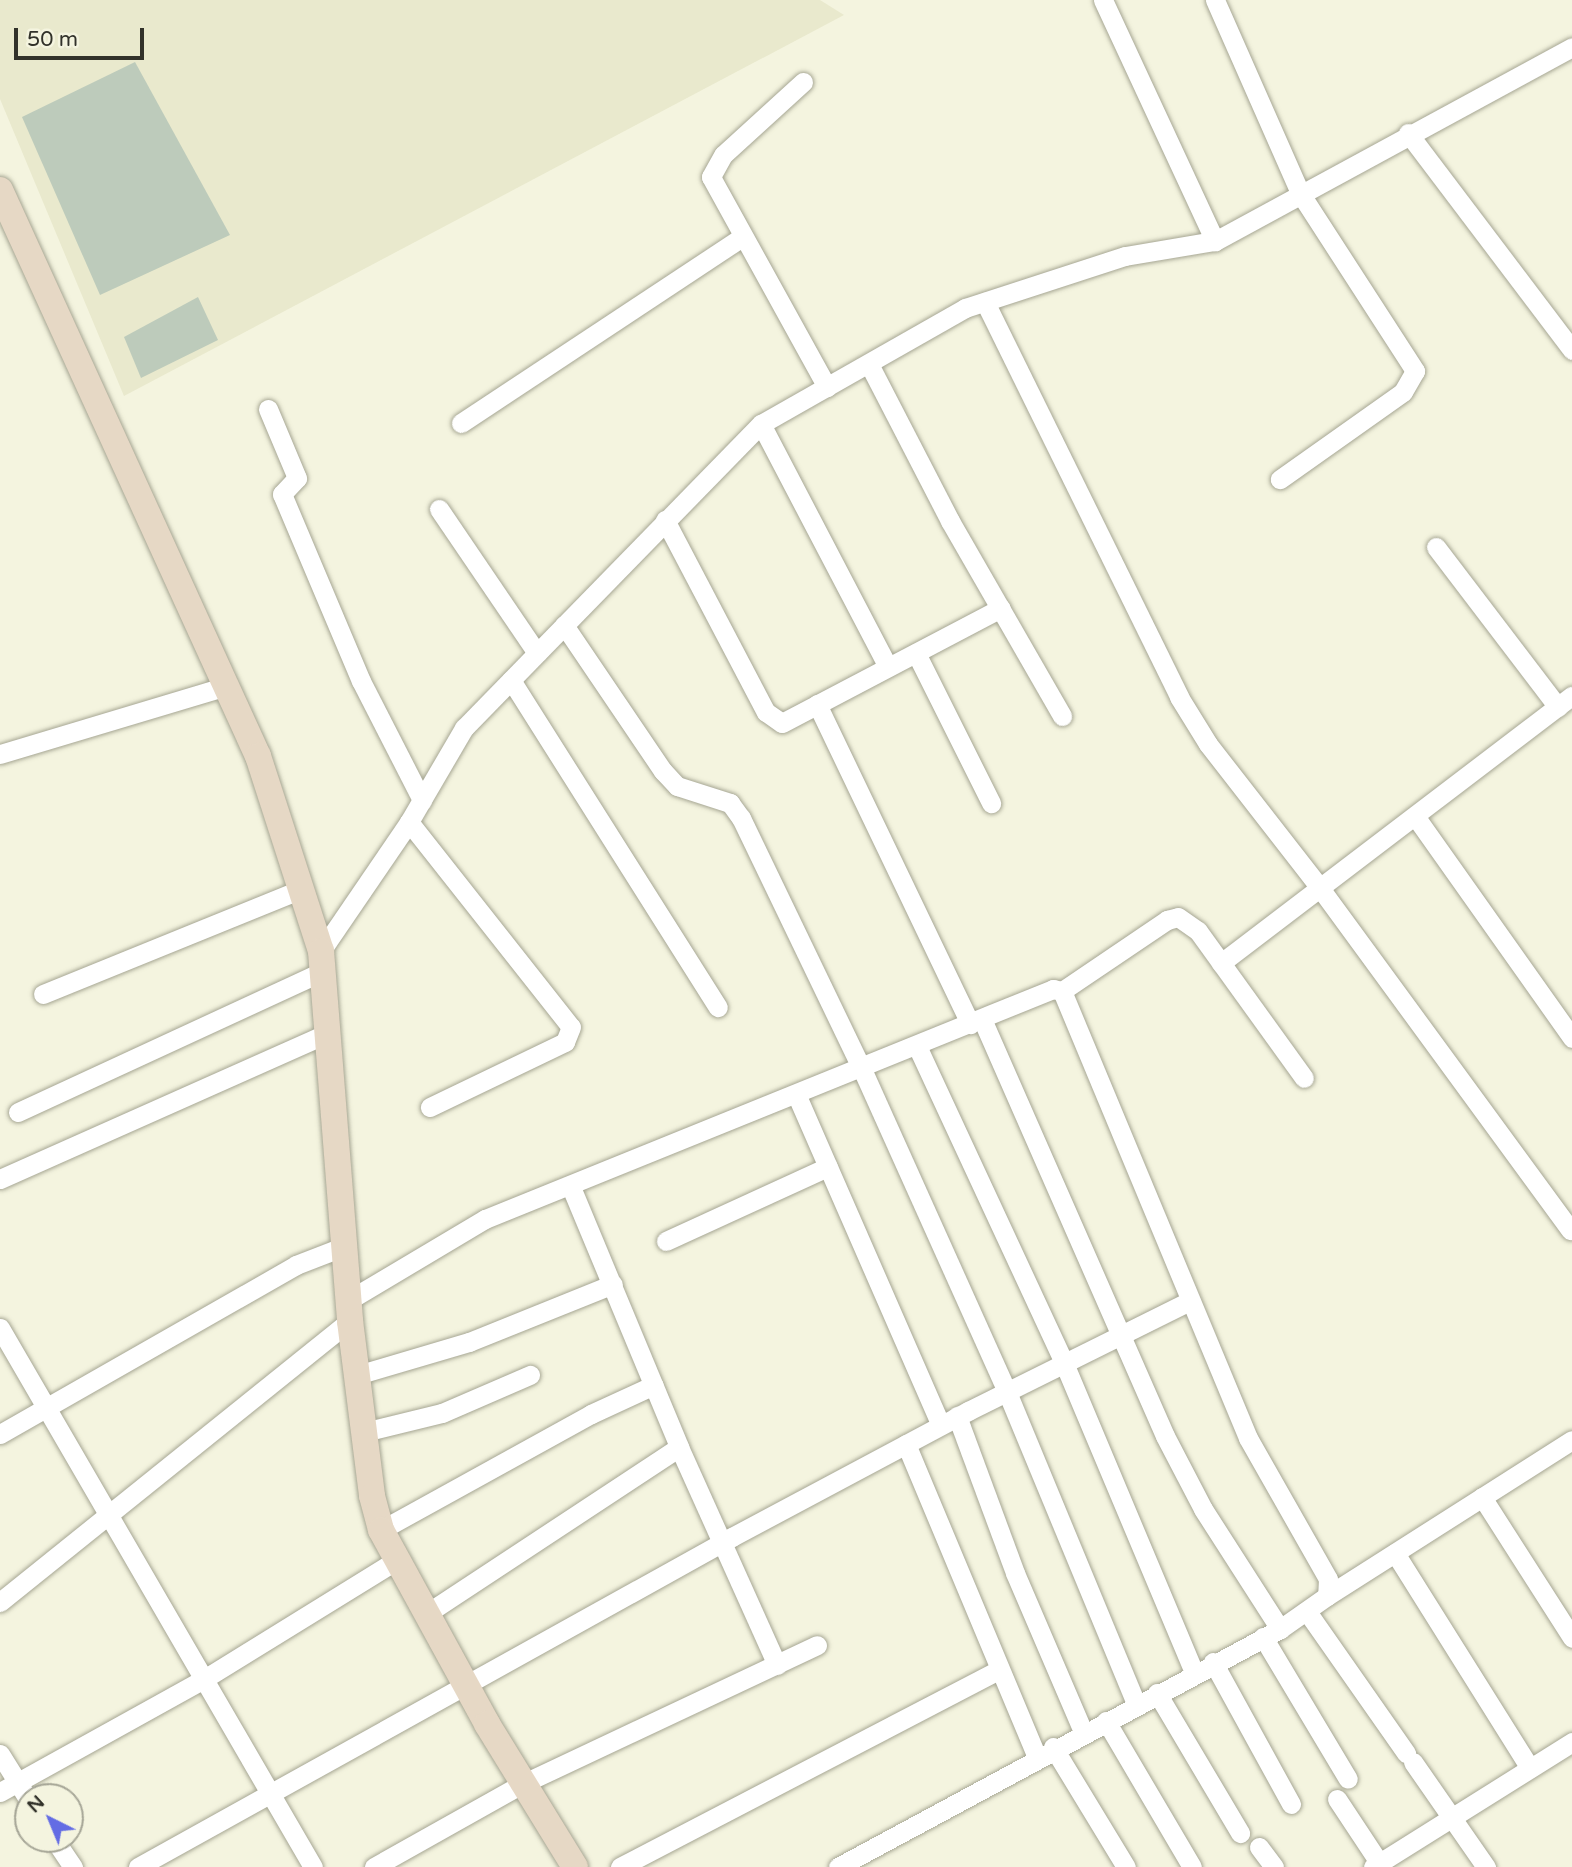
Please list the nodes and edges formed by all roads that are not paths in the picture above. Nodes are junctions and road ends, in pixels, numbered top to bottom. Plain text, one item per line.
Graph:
1 (1102, 0) edge
2 (1215, 0) edge
3 (1572, 47) edge
4 (803, 82) dead end
5 (1408, 133) junction
6 (0, 190) edge
7 (1300, 194) junction
8 (741, 237) junction
9 (1215, 241) junction
10 (985, 302) junction
11 (1572, 350) edge
12 (869, 364) junction
13 (827, 387) junction
14 (268, 409) dead end
15 (461, 423) dead end
16 (761, 424) junction
17 (1280, 479) dead end
18 (439, 509) dead end
19 (665, 520) junction
20 (1436, 547) dead end
21 (1001, 608) junction
22 (564, 625) junction
23 (537, 653) junction
24 (916, 653) junction
25 (888, 667) junction
26 (511, 680) junction
27 (227, 687) junction
28 (1565, 701) edge
29 (817, 704) junction
30 (1062, 716) dead end
31 (0, 754) edge
32 (422, 800) junction
33 (991, 803) dead end
34 (1415, 816) junction
35 (409, 821) junction
36 (1320, 888) junction
37 (301, 889) junction
38 (322, 961) junction
39 (1221, 963) junction
40 (1062, 991) junction
41 (43, 994) dead end
42 (718, 1007) dead end
43 (976, 1021) junction
44 (328, 1033) junction
45 (1572, 1038) edge
46 (917, 1046) junction
47 (862, 1069) junction
48 (1304, 1078) dead end
49 (797, 1096) junction
50 (430, 1107) dead end
51 (18, 1112) dead end
52 (828, 1167) junction
53 (0, 1179) edge
54 (571, 1187) junction
55 (1570, 1230) edge
56 (666, 1241) dead end
57 (345, 1246) junction
58 (613, 1284) junction
59 (1190, 1301) junction
60 (349, 1311) junction
61 (0, 1328) edge
62 (1124, 1334) junction
63 (1064, 1363) junction
64 (357, 1375) junction
65 (530, 1375) dead end
66 (653, 1385) junction
67 (1007, 1392) junction
68 (46, 1406) junction
69 (949, 1421) junction
70 (364, 1432) junction
71 (0, 1434) edge
72 (1572, 1440) edge
73 (906, 1444) junction
74 (679, 1447) junction
75 (1482, 1497) junction
76 (110, 1518) junction
77 (382, 1530) junction
78 (722, 1543) junction
79 (1395, 1553) junction
80 (398, 1559) junction
81 (1326, 1596) junction
82 (0, 1602) edge
83 (1308, 1613) junction
84 (426, 1614) junction
85 (1271, 1633) junction
86 (1572, 1638) edge
87 (817, 1645) dead end
88 (1213, 1662) junction
89 (777, 1665) junction
90 (1000, 1669) junction
91 (1194, 1672) junction
92 (204, 1679) junction
93 (465, 1685) junction
94 (1157, 1693) junction
95 (1136, 1704) junction
96 (1106, 1721) junction
97 (1084, 1734) junction
98 (1572, 1742) edge
99 (1045, 1752) junction
100 (0, 1754) edge
101 (1530, 1768) junction
102 (1348, 1779) dead end
103 (28, 1783) edge
104 (522, 1784) junction
105 (14, 1789) edge
106 (270, 1794) junction
107 (1337, 1799) dead end
108 (1291, 1804) dead end
109 (1451, 1818) junction
110 (1240, 1833) dead end
111 (1259, 1847) dead end
112 (1378, 1866) edge
113 (138, 1867) edge
114 (313, 1867) edge
115 (374, 1867) edge
116 (575, 1867) edge
117 (620, 1867) edge
118 (838, 1867) edge
119 (1126, 1867) edge
120 (1192, 1867) edge
121 (1274, 1867) edge
122 (1486, 1867) edge

1 - 9 street
2 - 7 street
3 - 5 street
4 - 8 street
5 - 7 street
5 - 11 street
6 - 27 street
7 - 9 street
7 - 17 street
8 - 13 street
8 - 15 street
9 - 10 street
10 - 12 street
10 - 36 street
12 - 13 street
12 - 21 street
13 - 16 street
14 - 32 street
16 - 19 street
16 - 25 street
18 - 23 street
19 - 22 street
19 - 29 street
20 - 28 street
21 - 24 street
21 - 30 street
22 - 23 street
22 - 47 street
23 - 26 street
24 - 25 street
24 - 33 street
25 - 29 street
26 - 32 street
26 - 42 street
27 - 31 street
27 - 37 street
28 - 34 street
29 - 43 street
32 - 35 street
34 - 36 street
34 - 45 street
35 - 38 street
35 - 50 street
36 - 39 street
36 - 55 street
37 - 38 street
37 - 41 street
38 - 44 street
38 - 51 street
39 - 40 street
39 - 48 street
40 - 43 street
40 - 59 street
43 - 46 street
43 - 62 street
44 - 53 street
44 - 57 street
46 - 47 street
46 - 63 street
47 - 49 street
47 - 67 street
49 - 52 street
49 - 54 street
52 - 56 street
52 - 69 street
54 - 58 street
54 - 60 street
57 - 60 street
57 - 68 street
58 - 64 street
58 - 66 street
59 - 62 street
59 - 81 street
60 - 64 street
60 - 76 street
61 - 68 street
62 - 63 street
62 - 85 street
63 - 67 street
63 - 91 street
64 - 70 street
65 - 70 street
66 - 74 street
66 - 77 street
67 - 69 street
67 - 95 street
68 - 71 street
68 - 76 street
69 - 73 street
69 - 97 street
70 - 77 street
72 - 75 street
73 - 78 street
73 - 90 street
74 - 78 street
74 - 84 street
75 - 79 street
75 - 86 street
76 - 82 street
76 - 92 street
77 - 80 street
78 - 89 street
78 - 93 street
79 - 81 street
79 - 101 street
80 - 84 street
80 - 92 street
81 - 83 street
83 - 85 street
83 - 109 street
84 - 93 street
85 - 88 street
85 - 102 street
87 - 89 street
88 - 91 street
88 - 108 street
89 - 104 street
90 - 99 street
90 - 117 street
91 - 94 street
92 - 103 street
92 - 106 street
93 - 104 street
93 - 106 street
94 - 95 street
94 - 110 street
95 - 96 street
96 - 97 street
96 - 120 street
97 - 99 street
98 - 101 street
99 - 118 street
99 - 119 street
100 - 105 street
101 - 109 street
104 - 115 street
104 - 116 street
106 - 113 street
106 - 114 street
107 - 112 street
109 - 112 street
109 - 122 street
111 - 121 street

